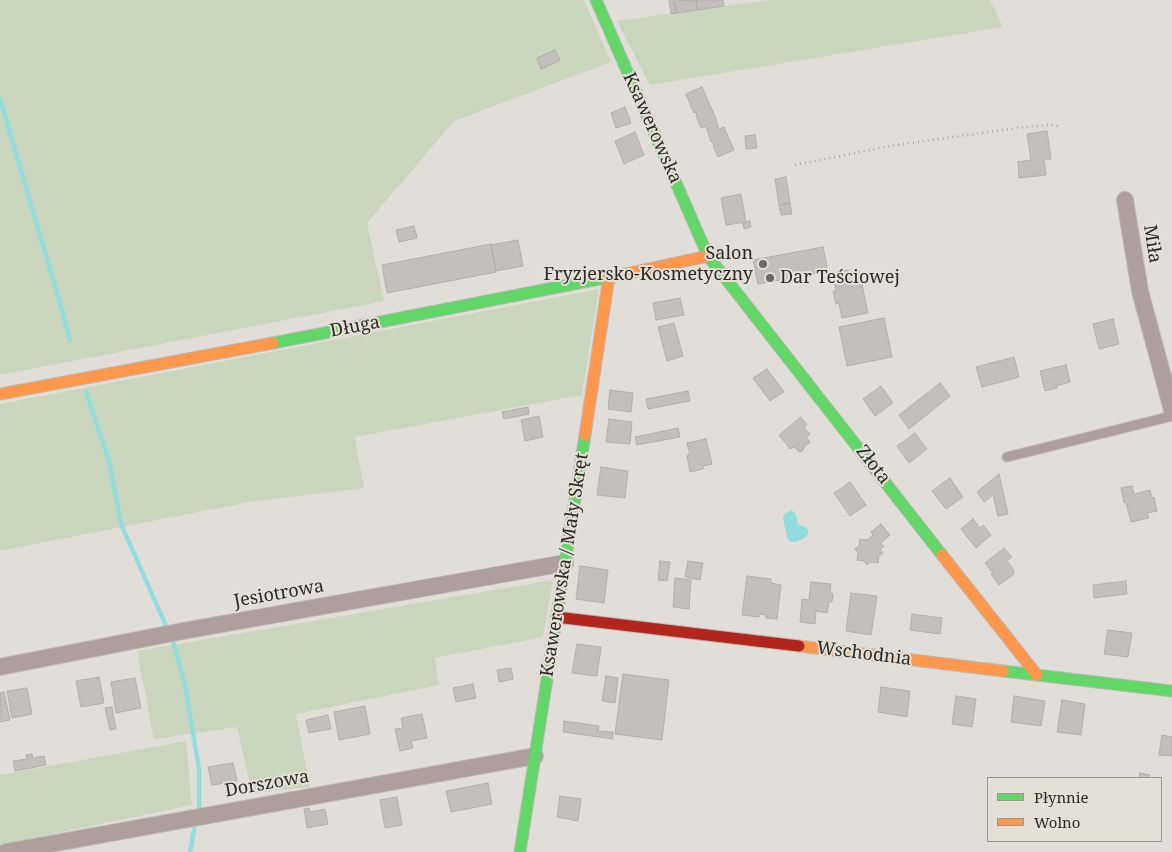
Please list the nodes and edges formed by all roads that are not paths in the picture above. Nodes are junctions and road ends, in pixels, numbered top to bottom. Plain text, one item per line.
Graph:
1 (596, 0) edge
2 (1125, 200) dead end
3 (708, 256) junction
4 (609, 277) junction
5 (0, 394) edge
6 (1172, 410) edge
7 (1172, 416) edge
8 (1007, 456) dead end
9 (565, 563) junction
10 (556, 617) junction
11 (0, 667) edge
12 (1037, 675) junction
13 (1172, 691) edge
14 (535, 756) junction
15 (6, 852) edge
16 (520, 852) edge

1 - 3 street, Ksawerowska
2 - 6 street, Miła
3 - 4 street, Długa
3 - 12 street, Złota
4 - 5 street, Długa
4 - 9 street, Ksawerowska / Mały Skręt
7 - 8 lane
9 - 10 street, Ksawerowska / Mały Skręt
9 - 11 street, Jesiotrowa
10 - 12 street, Wschodnia
10 - 14 street, Ksawerowska / Mały Skręt
12 - 13 street, Wschodnia
14 - 15 street, Dorszowa
14 - 16 street, Ksawerowska / Mały Skręt

